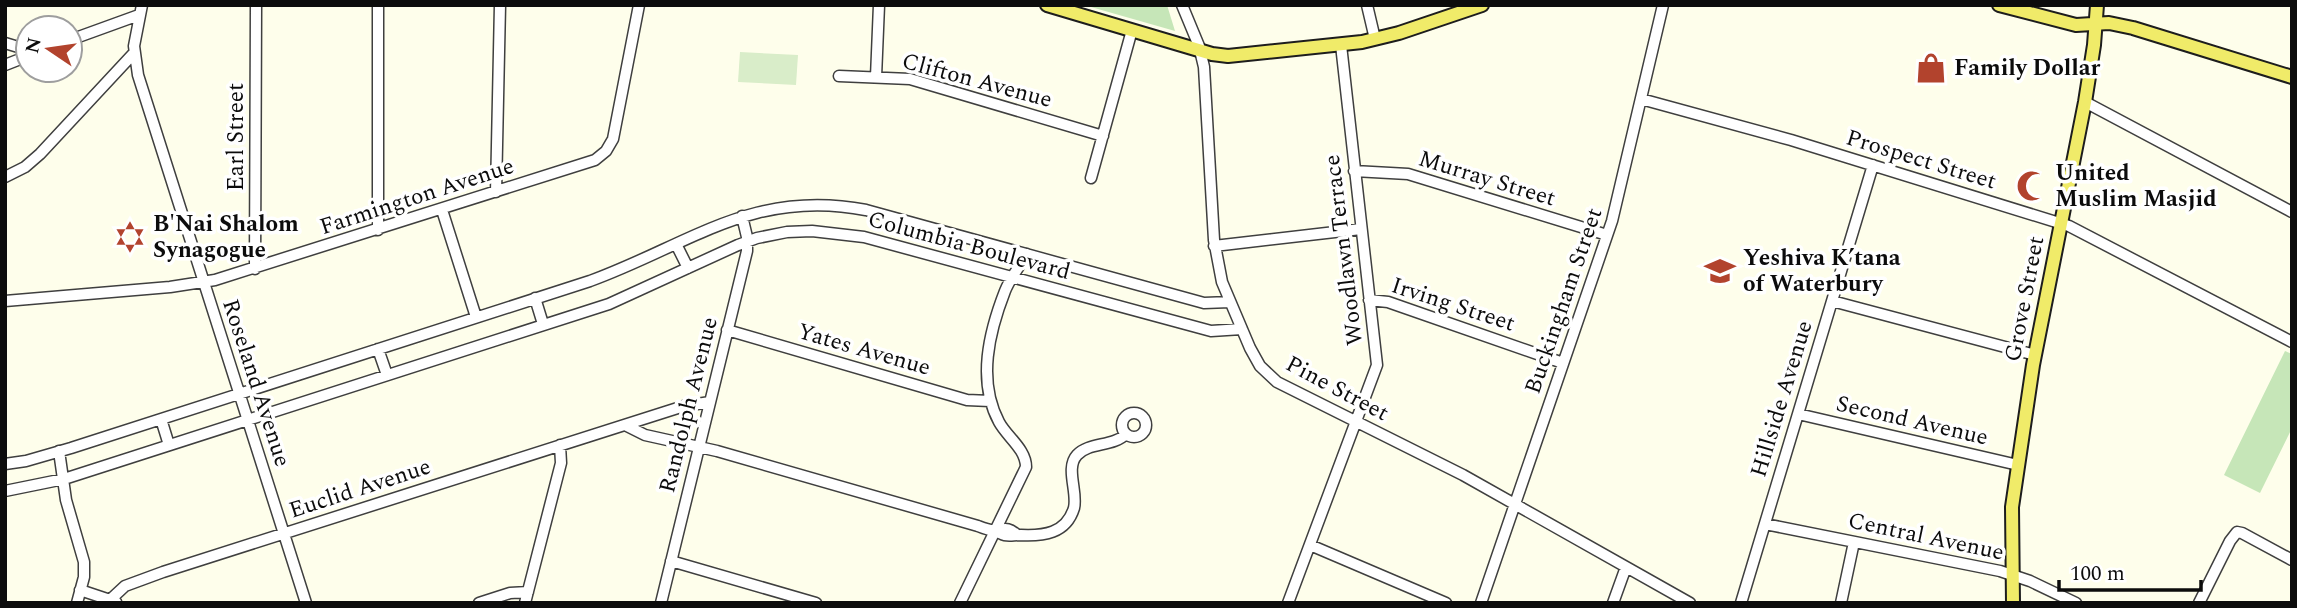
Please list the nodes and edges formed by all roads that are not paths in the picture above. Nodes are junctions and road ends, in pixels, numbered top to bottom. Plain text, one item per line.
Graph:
1 (256, 5) edge
2 (378, 5) edge
3 (500, 5) edge
4 (639, 5) edge
5 (879, 5) edge
6 (1047, 5) edge
7 (1182, 5) edge
8 (1367, 5) edge
9 (1482, 5) edge
10 (1663, 5) edge
11 (1999, 5) edge
12 (2097, 5) edge
13 (141, 10) edge
14 (2095, 24) junction
15 (1132, 30) junction
16 (84, 34) edge
17 (1375, 39) junction
18 (1340, 45) junction
19 (1200, 50) junction
20 (134, 53) junction
21 (839, 76) dead end
22 (876, 77) junction
23 (2292, 78) edge
24 (1641, 99) junction
25 (2085, 102) junction
26 (1103, 136) junction
27 (1872, 165) junction
28 (1354, 171) junction
29 (5, 177) edge
30 (1091, 178) dead end
31 (496, 192) junction
32 (442, 210) junction
33 (2292, 212) edge
34 (742, 216) junction
35 (2061, 223) junction
36 (1360, 229) junction
37 (378, 230) junction
38 (1607, 235) junction
39 (748, 241) junction
40 (676, 244) junction
41 (1214, 246) junction
42 (1027, 254) junction
43 (688, 268) junction
44 (255, 269) junction
45 (1013, 277) junction
46 (203, 283) junction
47 (535, 298) junction
48 (1369, 300) junction
49 (5, 301) edge
50 (1832, 301) junction
51 (1230, 302) junction
52 (476, 317) junction
53 (543, 324) junction
54 (1242, 329) junction
55 (727, 330) junction
56 (2292, 330) edge
57 (2289, 341) edge
58 (378, 349) junction
59 (2035, 355) junction
60 (1563, 363) junction
61 (387, 375) junction
62 (239, 394) junction
63 (990, 401) junction
64 (710, 402) junction
65 (1798, 414) junction
66 (161, 419) junction
67 (247, 420) junction
68 (1356, 422) junction
69 (625, 425) junction
70 (1126, 434) dead end
71 (170, 445) junction
72 (560, 445) junction
73 (699, 448) junction
74 (59, 451) junction
75 (5, 464) edge
76 (2018, 465) junction
77 (64, 479) junction
78 (5, 491) edge
79 (1516, 504) junction
80 (1765, 524) junction
81 (996, 530) junction
82 (284, 534) junction
83 (1854, 542) junction
84 (1310, 545) junction
85 (2292, 560) edge
86 (671, 561) junction
87 (1626, 567) junction
88 (2012, 575) junction
89 (80, 590) junction
90 (527, 598) edge
91 (114, 601) edge
92 (77, 603) edge
93 (306, 603) edge
94 (479, 603) edge
95 (661, 603) edge
96 (816, 603) edge
97 (960, 603) edge
98 (1288, 603) edge
99 (1447, 603) edge
100 (1481, 603) edge
101 (1613, 603) edge
102 (1690, 603) edge
103 (1741, 603) edge
104 (1841, 603) edge
105 (2013, 603) edge
106 (2076, 603) edge
107 (2199, 603) edge

1 - 44 street, Earl Street
2 - 37 street
3 - 31 street
4 - 31 street, Farmington Avenue
5 - 22 street
6 - 15 main road
7 - 19 street, Pine Street
8 - 17 street
9 - 17 main road
10 - 24 street, Buckingham Street
11 - 14 main road
12 - 14 main road, Grove Street
13 - 16 street
13 - 20 street
14 - 23 main road
14 - 25 main road, Grove Street
15 - 19 main road
15 - 26 street
17 - 18 main road
18 - 19 main road
18 - 28 street, Woodlawn Terrace
19 - 41 street, Pine Street
20 - 29 street
20 - 46 street, Roseland Avenue
21 - 22 street, Clifton Avenue
22 - 26 street, Clifton Avenue
24 - 27 street, Prospect Street
24 - 38 street, Buckingham Street
25 - 33 street
25 - 35 main road, Grove Street
26 - 30 street
27 - 35 street, Prospect Street
27 - 50 street, Hillside Avenue
28 - 36 street, Woodlawn Terrace
28 - 38 street, Murray Street
31 - 32 street, Farmington Avenue
32 - 37 street, Farmington Avenue
32 - 52 street
34 - 39 street, Randolph Avenue
34 - 40 street, Columbia Boulevard
34 - 42 street, Columbia Boulevard
35 - 57 street, Prospect Street
35 - 59 main road, Grove Street
36 - 41 street
36 - 48 street, Woodlawn Terrace
37 - 44 street, Farmington Avenue
38 - 60 street, Buckingham Street
39 - 43 street, Columbia Boulevard
39 - 45 street, Columbia Boulevard
39 - 55 street, Randolph Avenue
40 - 43 street
40 - 47 street, Columbia Boulevard
41 - 51 street, Pine Street
42 - 45 street
42 - 51 street, Columbia Boulevard
43 - 53 street, Columbia Boulevard
44 - 46 street, Farmington Avenue
45 - 54 street, Columbia Boulevard
45 - 63 street
46 - 49 street, Farmington Avenue
46 - 62 street, Roseland Avenue
47 - 52 street, Columbia Boulevard
47 - 53 street
48 - 60 street, Irving Street
48 - 68 street, Woodlawn Terrace
50 - 59 street
50 - 65 street, Hillside Avenue
51 - 54 street, Pine Street
52 - 58 street, Columbia Boulevard
53 - 61 street, Columbia Boulevard
54 - 68 street, Pine Street
55 - 63 street, Yates Avenue
55 - 64 street, Randolph Avenue
56 - 57 street
58 - 61 street
58 - 62 street, Columbia Boulevard
59 - 76 main road, Grove Street
60 - 79 street, Buckingham Street
61 - 67 street, Columbia Boulevard
62 - 66 street, Columbia Boulevard
62 - 67 street, Roseland Avenue
63 - 81 street
64 - 69 street, Euclid Avenue
64 - 73 street, Randolph Avenue
65 - 76 street, Second Avenue
65 - 80 street, Hillside Avenue
66 - 71 street
66 - 74 street, Columbia Boulevard
67 - 71 street, Columbia Boulevard
67 - 82 street, Roseland Avenue
68 - 79 street, Pine Street
68 - 84 street, Woodlawn Terrace
69 - 72 street, Euclid Avenue
69 - 73 street
70 - 81 street
71 - 77 street, Columbia Boulevard
72 - 82 street, Euclid Avenue
72 - 90 street
73 - 81 street
73 - 86 street, Randolph Avenue
74 - 75 street, Columbia Boulevard
74 - 77 street
76 - 88 main road, Grove Street
77 - 78 street, Columbia Boulevard
77 - 89 street
79 - 87 street, Pine Street
79 - 100 street, Buckingham Street
80 - 83 street, Central Avenue
80 - 103 street, Hillside Avenue
81 - 97 street
82 - 91 street, Euclid Avenue
82 - 93 street, Roseland Avenue
83 - 88 street, Central Avenue
83 - 104 street
84 - 98 street, Woodlawn Terrace
84 - 99 street
85 - 107 street
86 - 95 street, Randolph Avenue
86 - 96 street
87 - 101 street
87 - 102 street, Pine Street
88 - 105 main road, Grove Street
88 - 106 street, Central Avenue
89 - 91 street
89 - 92 street
90 - 94 street

